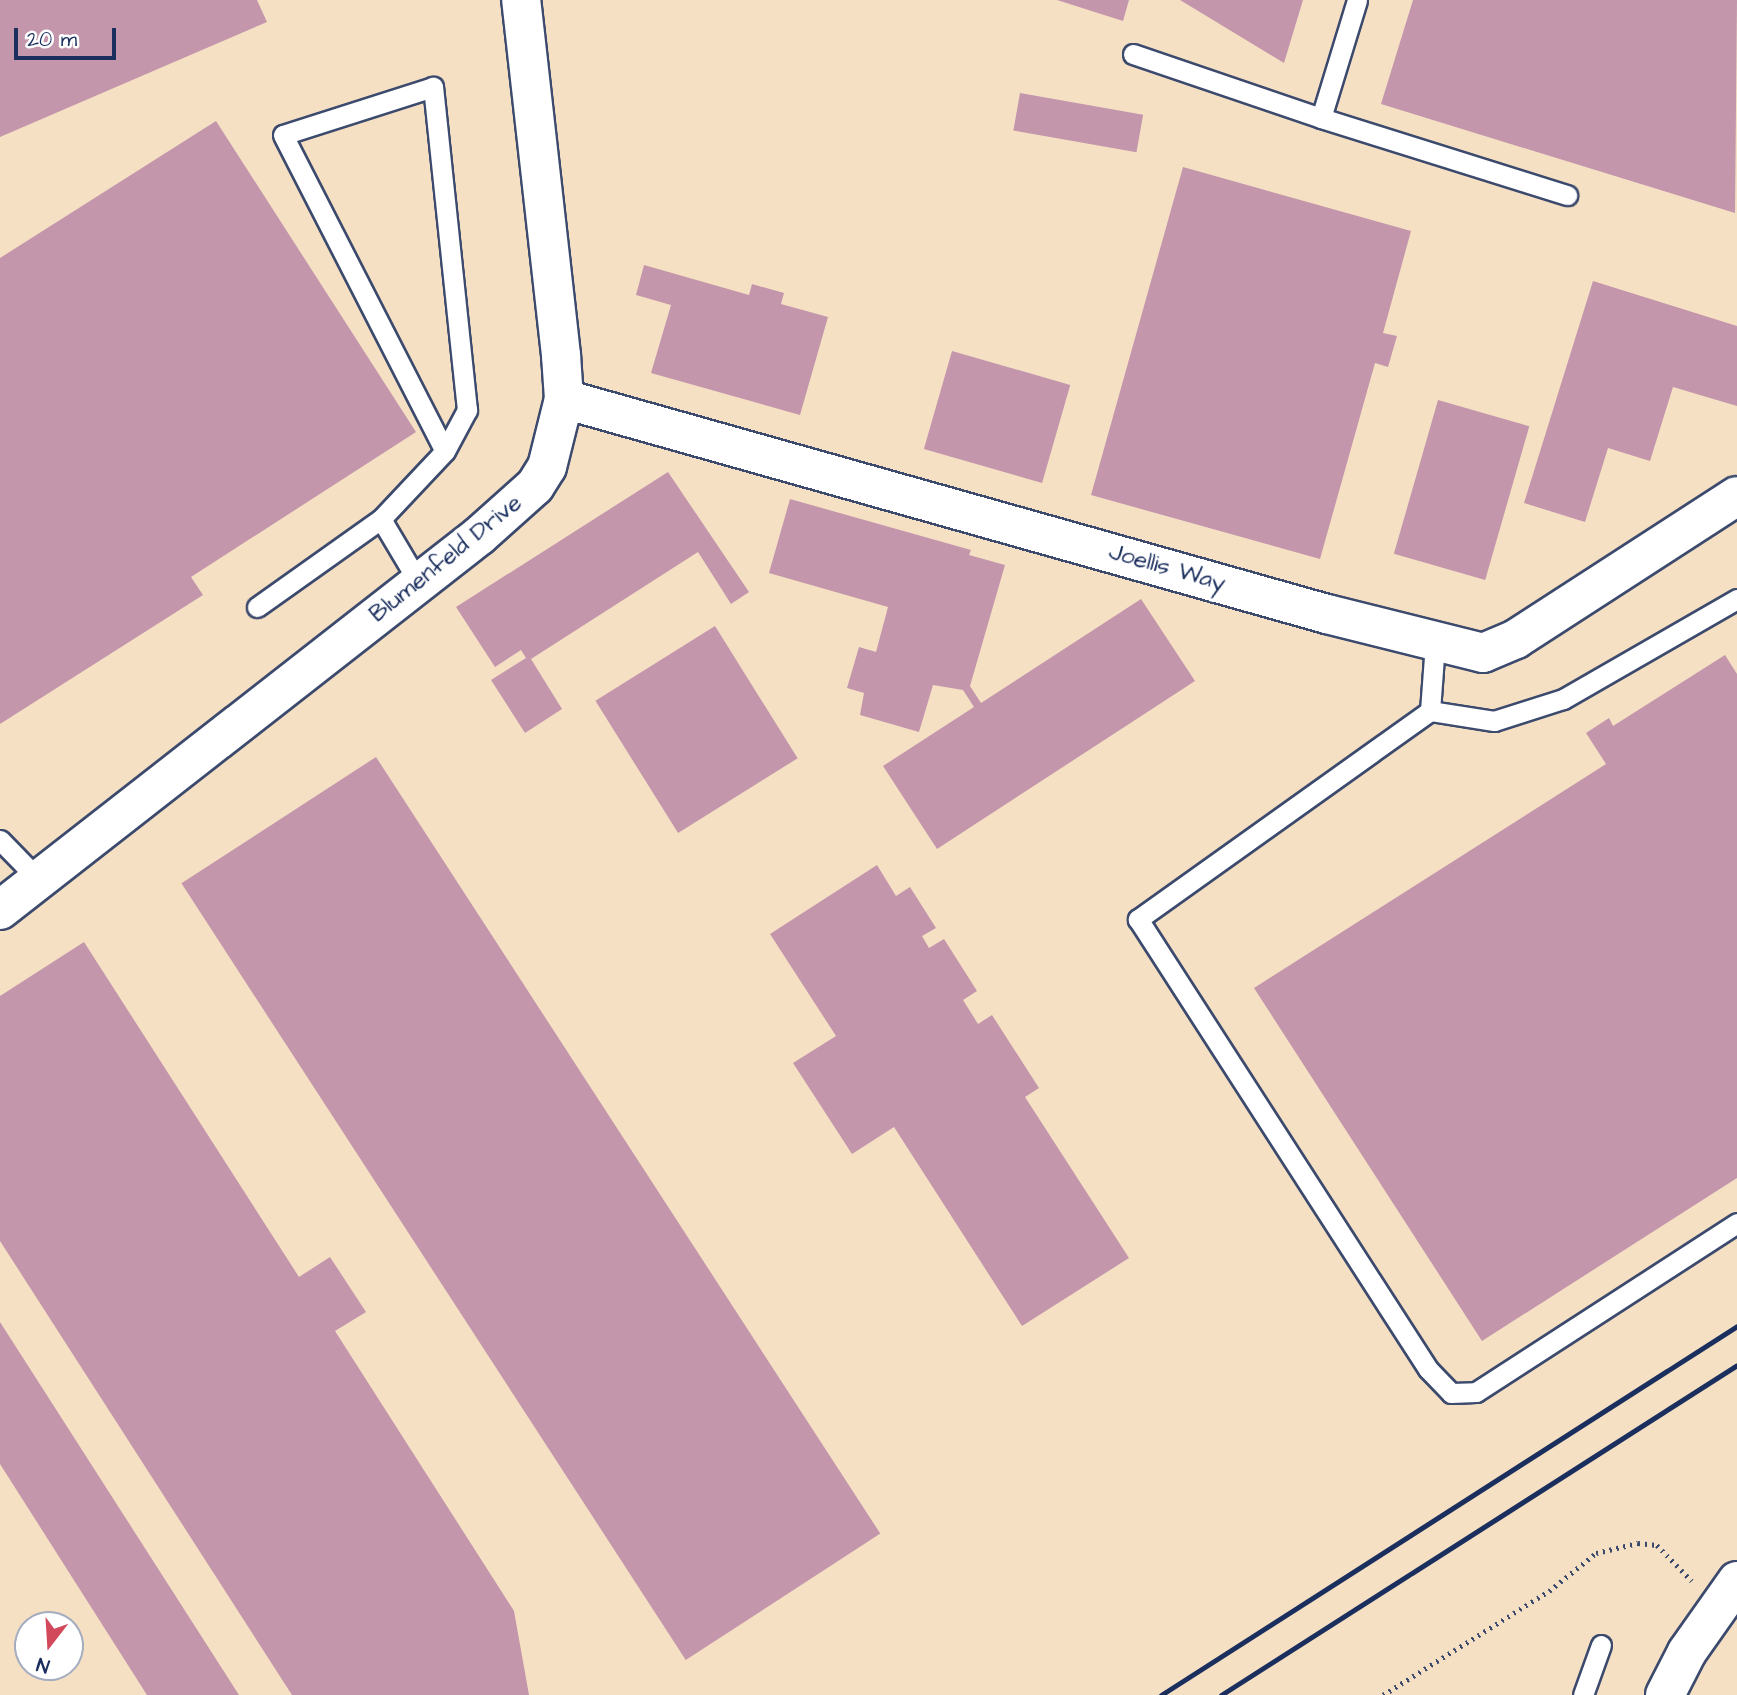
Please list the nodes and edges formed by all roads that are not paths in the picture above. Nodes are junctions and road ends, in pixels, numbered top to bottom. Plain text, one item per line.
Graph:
1 (521, 0) edge
2 (1357, 0) edge
3 (1133, 54) dead end
4 (1321, 118) junction
5 (1567, 195) dead end
6 (564, 399) junction
7 (444, 451) junction
8 (1737, 496) edge
9 (381, 519) junction
10 (419, 583) junction
11 (1737, 599) edge
12 (257, 607) dead end
13 (1435, 643) junction
14 (1430, 711) junction
15 (0, 840) edge
16 (38, 879) junction
17 (0, 910) edge
18 (1737, 1223) edge
19 (1727, 1594) edge
20 (1601, 1645) dead end
21 (1583, 1695) edge
22 (1665, 1695) edge

1 - 6 street, Blumenfeld Drive
2 - 4 lane
3 - 4 lane
4 - 5 lane
6 - 10 street, Blumenfeld Drive
6 - 13 street, Joellis Way
7 - 7 lane
7 - 9 lane
8 - 13 street, Joellis Way
9 - 10 lane
9 - 12 lane
10 - 16 street, Blumenfeld Drive
11 - 14 lane
13 - 14 lane
14 - 18 lane
15 - 16 lane
16 - 17 street, Blumenfeld Drive
19 - 22 street
20 - 21 lane

